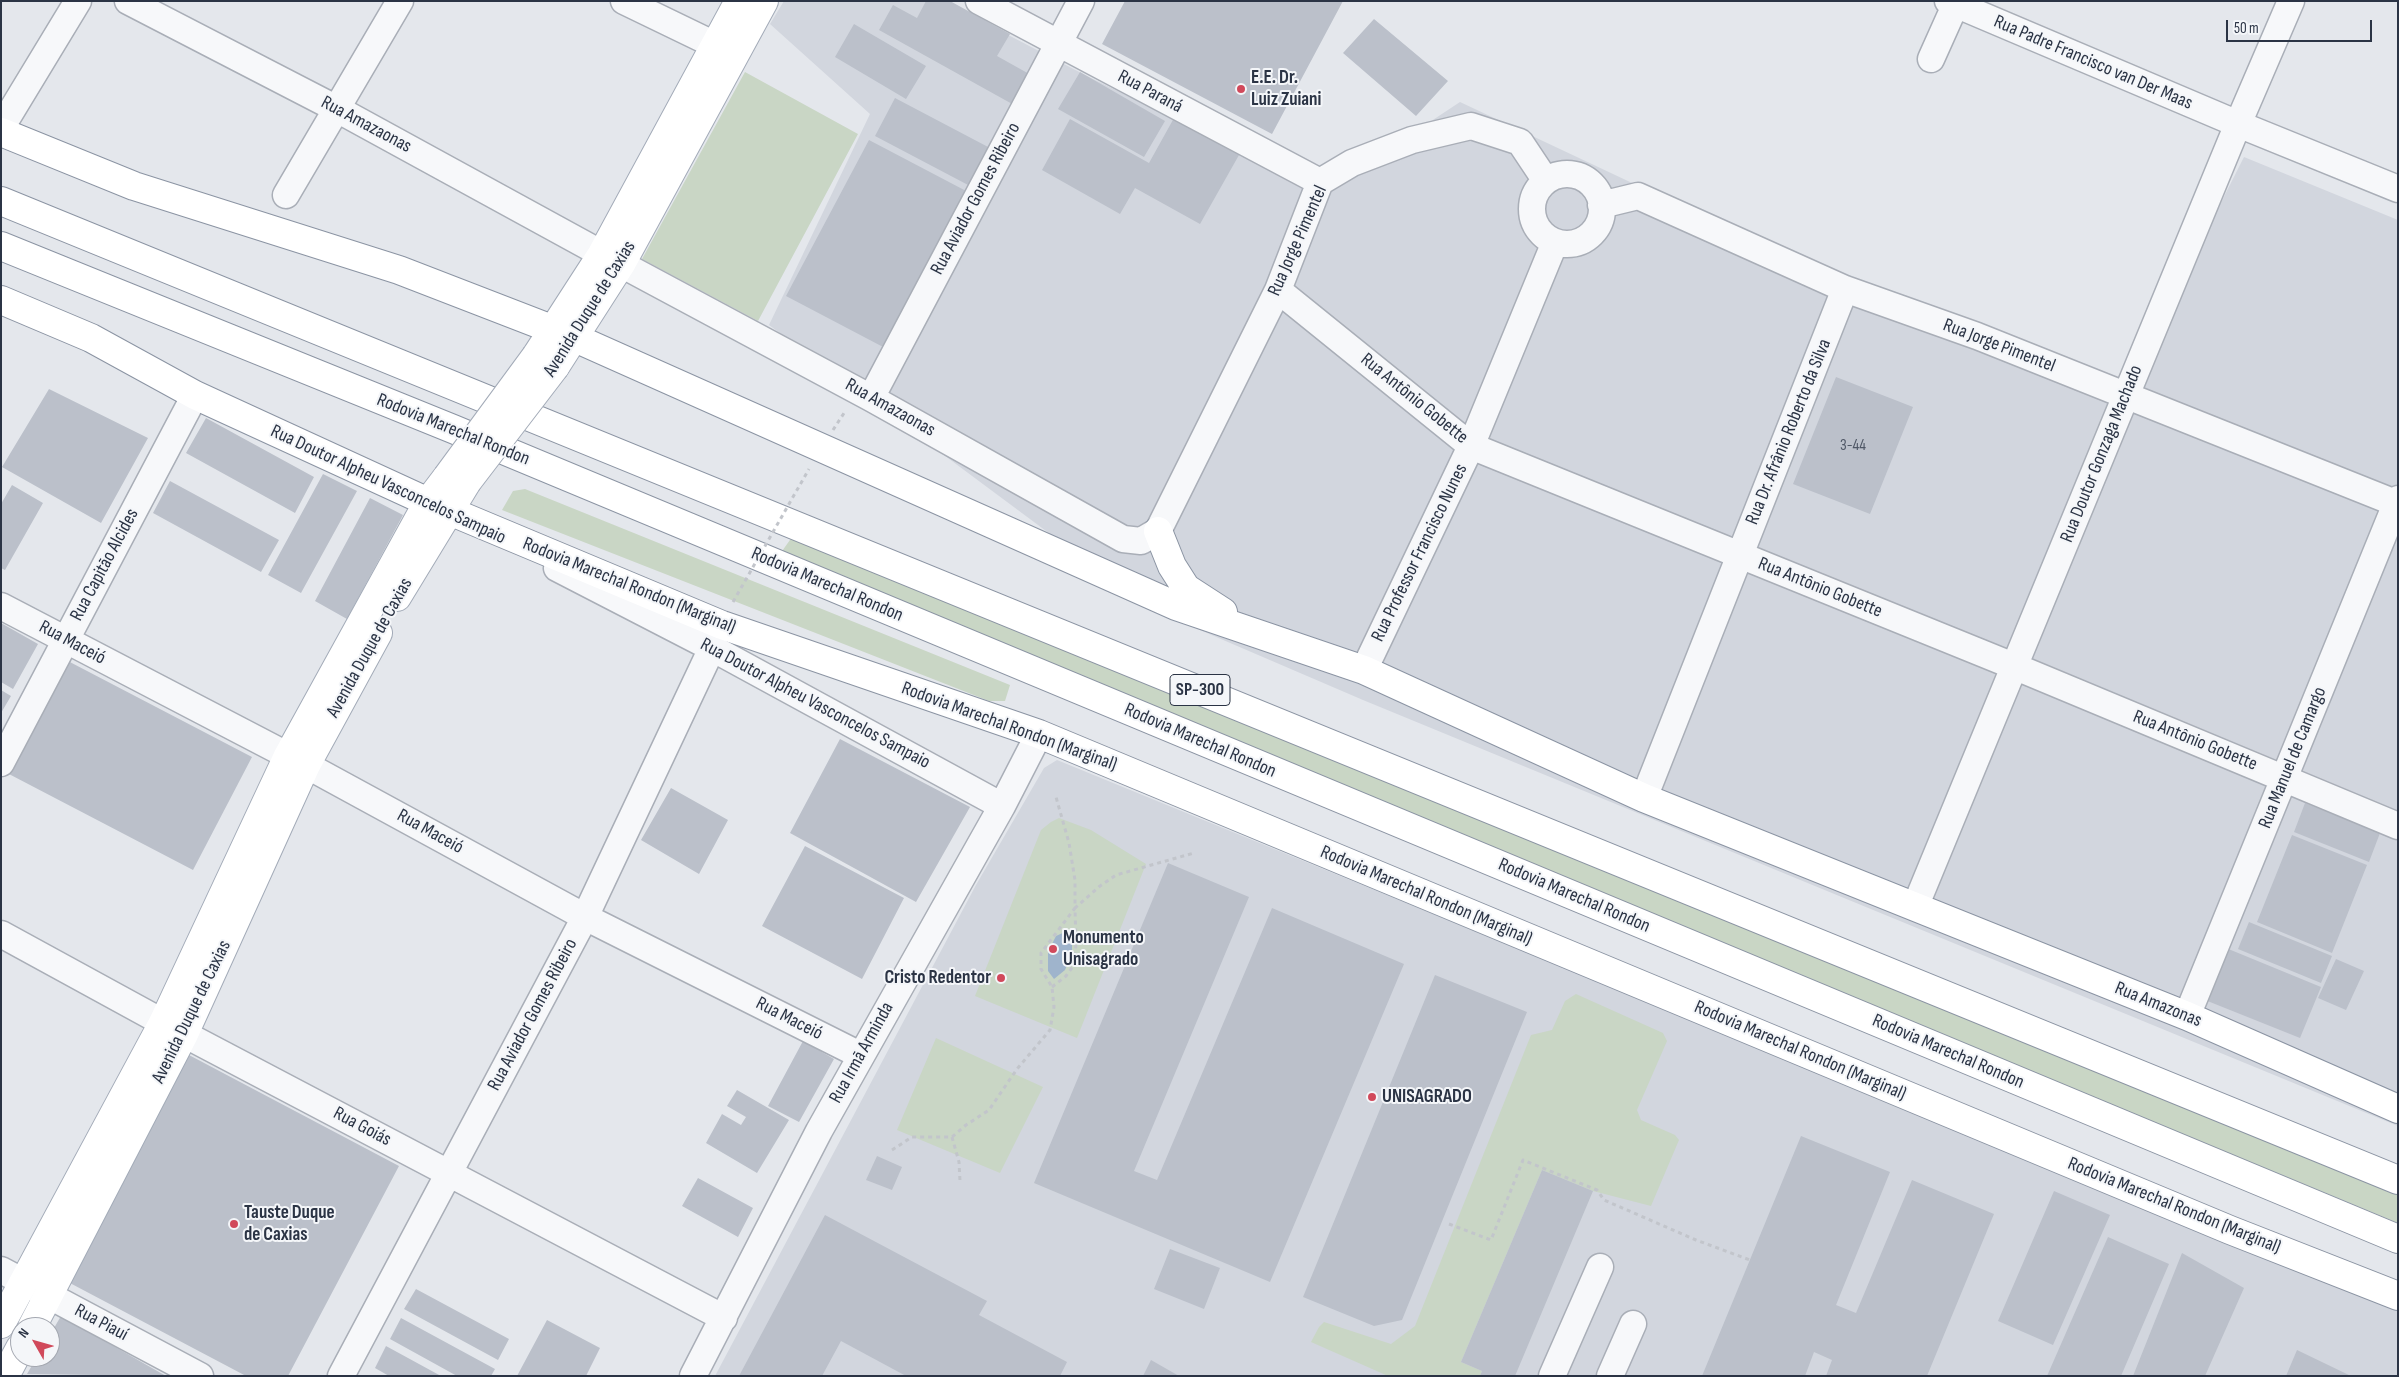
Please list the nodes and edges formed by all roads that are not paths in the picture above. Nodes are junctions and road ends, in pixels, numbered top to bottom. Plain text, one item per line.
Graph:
1 (78, 1) edge
2 (128, 1) edge
3 (400, 1) edge
4 (624, 1) edge
5 (739, 1) edge
6 (764, 1) edge
7 (979, 1) edge
8 (1081, 1) edge
9 (2291, 1) edge
10 (1954, 2) edge
11 (1058, 44) junction
12 (715, 46) junction
13 (1931, 59) dead end
14 (337, 108) junction
15 (2238, 124) junction
16 (1, 130) edge
17 (1546, 180) junction
18 (1320, 182) junction
19 (2398, 189) edge
20 (286, 195) dead end
21 (1, 201) edge
22 (1602, 205) junction
23 (1555, 242) junction
24 (1, 246) edge
25 (612, 259) junction
26 (1845, 289) junction
27 (1278, 290) junction
28 (1, 300) edge
29 (565, 334) junction
30 (195, 395) junction
31 (2125, 395) junction
32 (872, 398) junction
33 (1471, 446) junction
34 (2397, 502) edge
35 (438, 507) junction
36 (1158, 531) junction
37 (1740, 556) junction
38 (1, 606) edge
39 (1258, 635) junction
40 (66, 640) junction
41 (712, 648) junction
42 (2016, 667) junction
43 (1364, 670) junction
44 (1039, 734) junction
45 (297, 760) junction
46 (1, 763) edge
47 (2284, 778) junction
48 (1644, 798) junction
49 (1002, 806) junction
50 (2398, 826) edge
51 (1915, 907) junction
52 (585, 916) junction
53 (1, 934) edge
54 (2187, 1016) junction
55 (173, 1028) junction
56 (860, 1055) junction
57 (2398, 1109) edge
58 (450, 1173) junction
59 (2398, 1180) edge
60 (2398, 1239) edge
61 (1600, 1267) dead end
62 (12, 1276) edge
63 (49, 1295) junction
64 (2398, 1296) edge
65 (37, 1317) edge
66 (724, 1318) junction
67 (1, 1324) edge
68 (1633, 1324) dead end
69 (200, 1376) edge
70 (341, 1376) edge
71 (693, 1376) edge
72 (1552, 1376) edge
73 (1610, 1376) edge

1 - 16 street
2 - 14 street, Rua Amazaonas
3 - 14 street
4 - 12 street
5 - 12 main road, Avenida Duque de Caxias
6 - 25 main road, Avenida Duque de Caxias
7 - 11 street, Rua Paraná
8 - 11 street, Rua Aviador Gomes Ribeiro
9 - 15 street, Rua Doutor Gonzaga Machado
10 - 13 street
10 - 15 street, Rua Padre Francisco van Der Maas
11 - 18 street, Rua Paraná
11 - 32 street, Rua Aviador Gomes Ribeiro
12 - 25 main road, Avenida Duque de Caxias
14 - 20 street
14 - 25 street, Rua Amazaonas
15 - 19 street
15 - 31 street, Rua Doutor Gonzaga Machado
16 - 29 main road
17 - 18 street, Rua Jorge Pimentel
17 - 22 street
17 - 23 street
18 - 27 street, Rua Jorge Pimentel
21 - 59 main road, SP-300
22 - 23 street
22 - 26 street, Rua Jorge Pimentel
23 - 33 street, Rua Professor Francisco Nunes
24 - 60 main road, Rodovia Marechal Rondon / SP-300
25 - 29 main road, Avenida Duque de Caxias
25 - 32 street, Rua Amazaonas
26 - 31 street, Rua Jorge Pimentel
26 - 37 street, Rua Dr. Afrânio Roberto da Silva
27 - 33 street, Rua Antônio Gobette
27 - 36 street, Rua Jorge Pimentel
28 - 30 main road, Rua Doutor Alpheu Vasconcelos Sampaio
29 - 35 main road, Avenida Duque de Caxias, bridge
29 - 39 main road
30 - 35 main road, Rua Doutor Alpheu Vasconcelos Sampaio
30 - 40 street, Rua Capitão Alcides
31 - 34 street, Rua Jorge Pimentel
31 - 42 street, Rua Doutor Gonzaga Machado
32 - 36 street, Rua Amazaonas
33 - 37 street, Rua Antônio Gobette
33 - 43 street, Rua Professor Francisco Nunes
34 - 47 street, Rua Manuel de Camargo
35 - 41 street, Rua Doutor Alpheu Vasconcelos Sampaio
35 - 44 main road, Rodovia Marechal Rondon (Marginal)
35 - 45 main road, Avenida Duque de Caxias
36 - 39 main road
37 - 42 street, Rua Antônio Gobette
37 - 48 street, Rua Dr. Afrânio Roberto da Silva
38 - 40 street, Rua Maceió
39 - 43 main road
40 - 45 street, Rua Maceió
40 - 46 street, Rua Capitão Alcides
41 - 49 street, Rua Doutor Alpheu Vasconcelos Sampaio
41 - 52 street, Rua Aviador Gomes Ribeiro
42 - 47 street, Rua Antônio Gobette
42 - 51 street, Rua Doutor Gonzaga Machado
43 - 48 main road
44 - 49 street, Rua Irmã Arminda
44 - 64 main road, Rodovia Marechal Rondon (Marginal)
45 - 52 street, Rua Maceió
45 - 55 main road, Avenida Duque de Caxias
47 - 50 street, Rua Antônio Gobette
47 - 54 street, Rua Manuel de Camargo
48 - 51 main road
49 - 56 street, Rua Irmã Arminda
51 - 54 main road, Rua Amazonas
52 - 56 street, Rua Maceió
52 - 58 street, Rua Aviador Gomes Ribeiro
53 - 55 street, Rua Goiás
54 - 57 main road, Rua Amazonas
55 - 58 street, Rua Goiás
55 - 62 main road, Avenida Duque de Caxias
55 - 63 main road, Avenida Duque de Caxias
56 - 66 street, Rua Irmã Arminda
58 - 66 street, Rua Goiás
58 - 70 street, Rua Aviador Gomes Ribeiro
61 - 72 street
62 - 63 street, Rua Piauí
62 - 67 main road, Avenida Duque de Caxias
63 - 65 main road, Avenida Duque de Caxias
63 - 69 street, Rua Piauí
66 - 71 street, Rua Irmã Arminda
68 - 73 street

